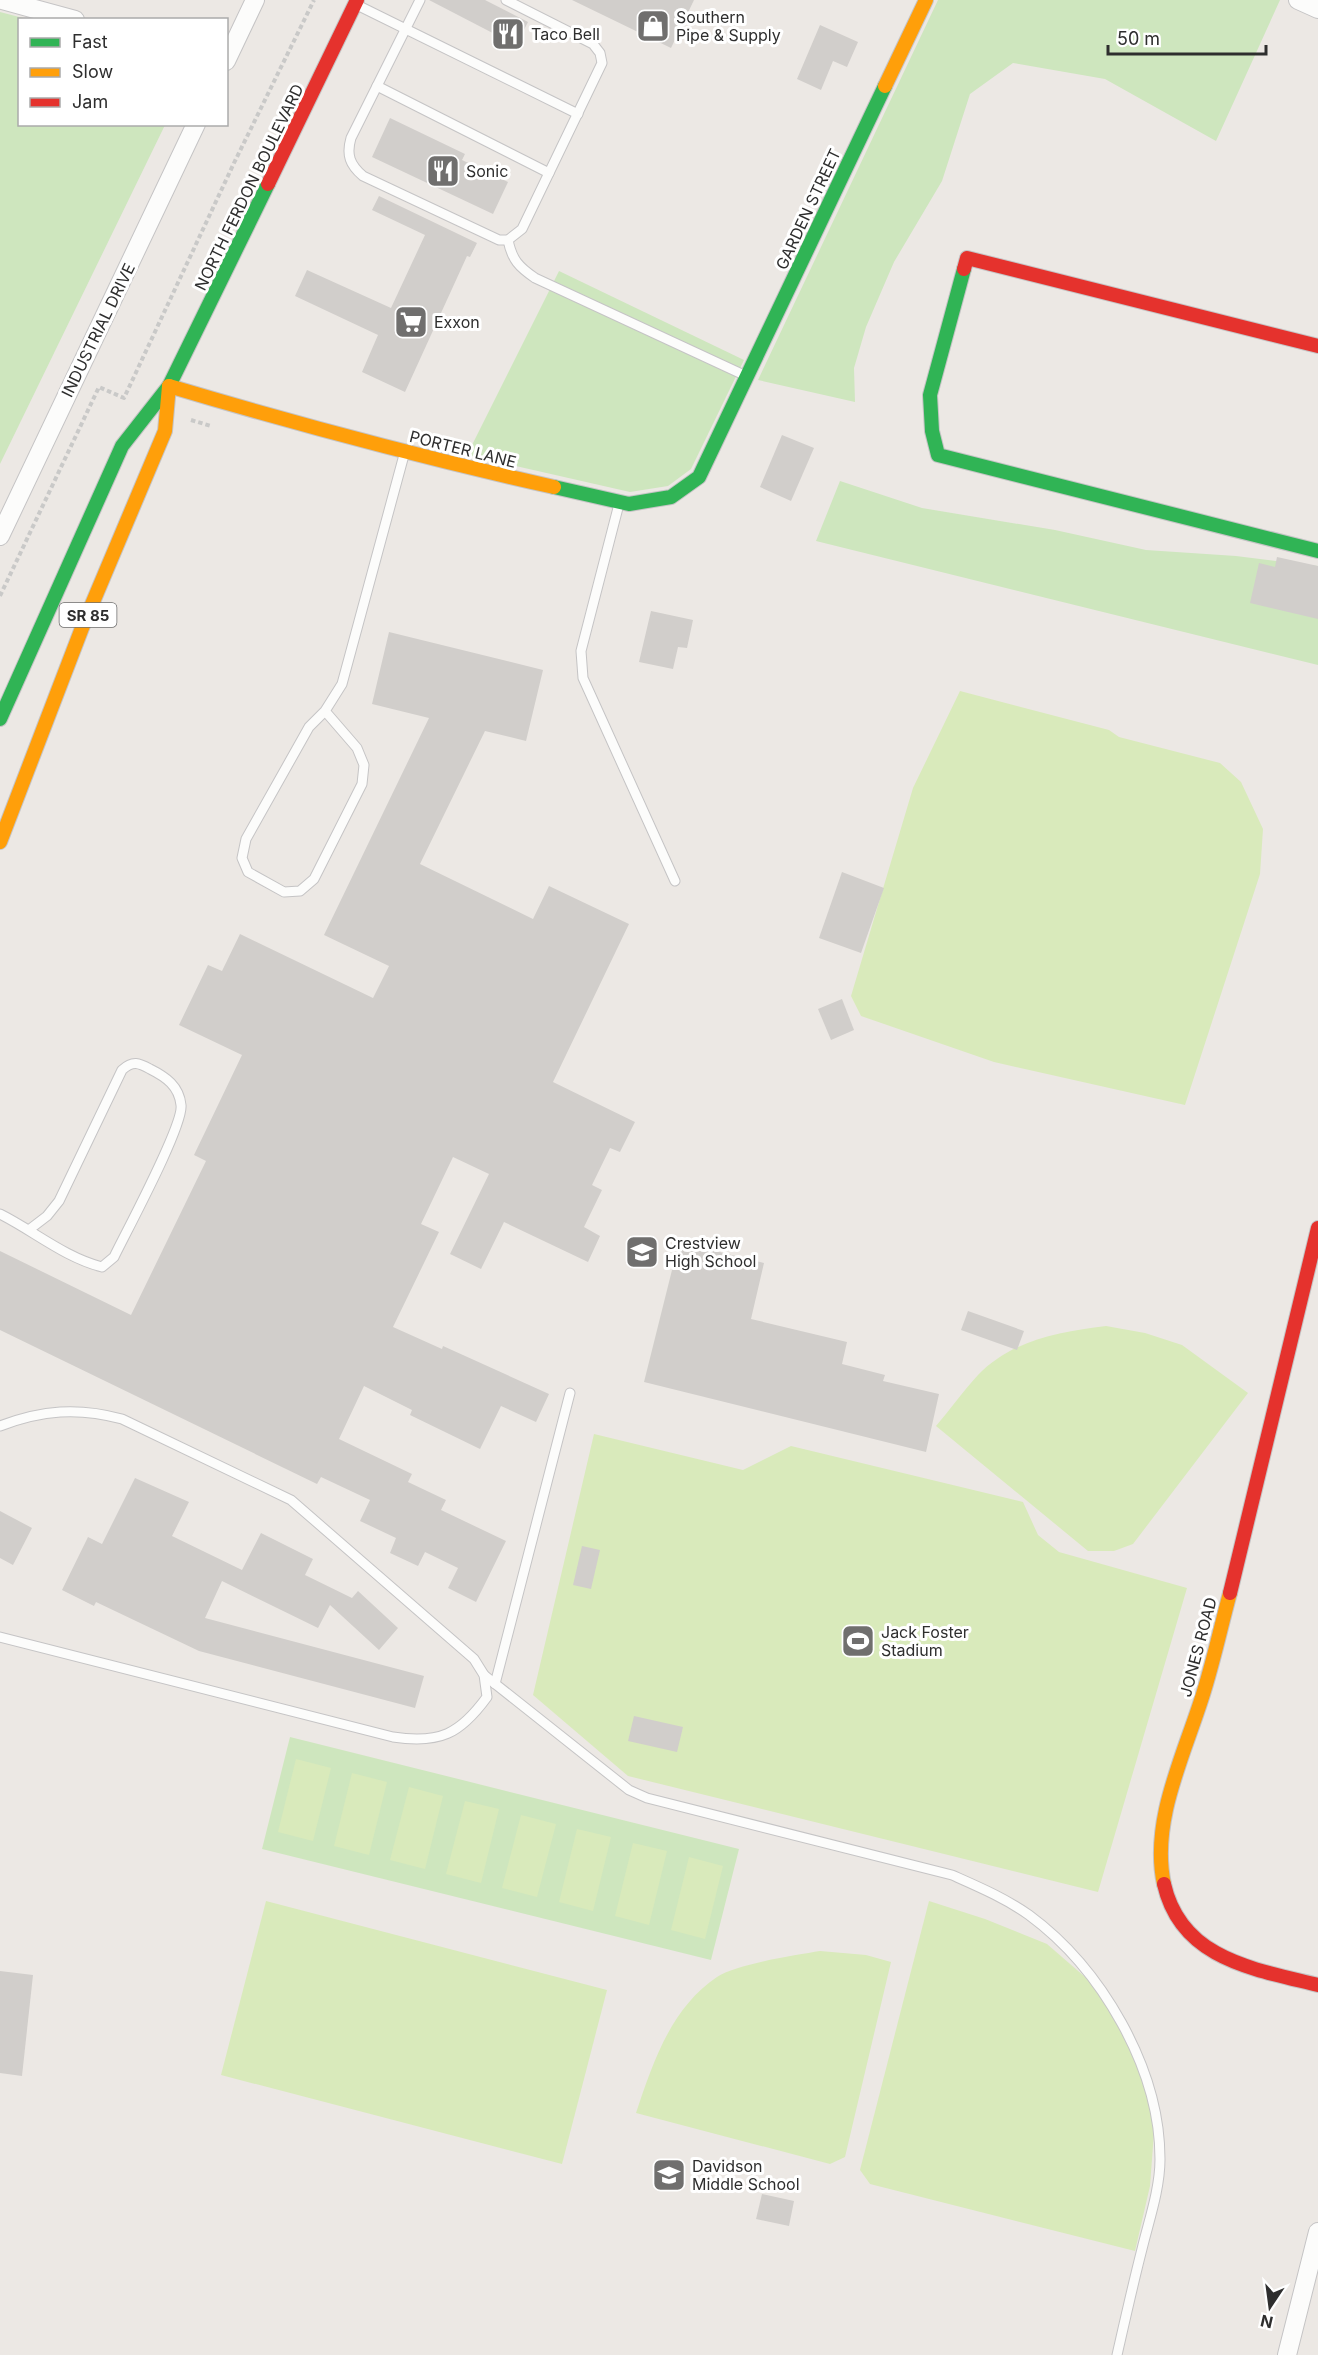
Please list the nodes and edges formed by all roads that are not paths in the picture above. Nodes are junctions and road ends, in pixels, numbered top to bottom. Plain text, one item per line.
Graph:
1 (2, 0) edge
2 (255, 0) edge
3 (420, 0) edge
4 (506, 0) edge
5 (927, 0) edge
6 (1298, 0) edge
7 (356, 2) edge
8 (1318, 9) edge
9 (68, 18) edge
10 (405, 28) junction
11 (228, 57) edge
12 (376, 86) junction
13 (578, 114) junction
14 (195, 126) edge
15 (549, 173) junction
16 (508, 240) junction
17 (1318, 346) edge
18 (747, 377) junction
19 (169, 386) junction
20 (720, 433) joint
21 (405, 452) junction
22 (619, 502) junction
23 (0, 536) edge
24 (1318, 551) edge
25 (325, 711) junction
26 (0, 719) edge
27 (0, 842) edge
28 (675, 881) dead end
29 (0, 1214) edge
30 (1318, 1228) edge
31 (30, 1229) junction
32 (570, 1393) dead end
33 (0, 1426) edge
34 (0, 1637) edge
35 (484, 1675) junction
36 (495, 1684) junction
37 (1318, 1985) edge
38 (1318, 2232) edge
39 (1117, 2355) edge
40 (1287, 2355) edge

1 - 9 street
2 - 11 street
3 - 10 lane
4 - 13 lane
5 - 18 street, GARDEN STREET
6 - 8 street
7 - 10 lane
7 - 19 street, NORTH FERDON BOULEVARD / SR 85
10 - 12 lane
10 - 13 lane
12 - 15 lane
12 - 16 lane
13 - 15 lane
14 - 23 street, INDUSTRIAL DRIVE
15 - 16 lane
16 - 18 lane
17 - 24 street
18 - 20 street, GARDEN STREET
19 - 21 street, PORTER LANE
19 - 26 street, NORTH FERDON BOULEVARD / SR 85
19 - 27 street, NORTH FERDON BOULEVARD / SR 85
20 - 22 street, PORTER LANE
21 - 22 street, PORTER LANE
21 - 25 lane
22 - 28 lane
25 - 25 lane
29 - 31 lane
30 - 37 street, JONES ROAD
31 - 31 lane
32 - 36 lane
33 - 35 lane
34 - 35 lane
35 - 36 lane
36 - 39 lane
38 - 40 street

